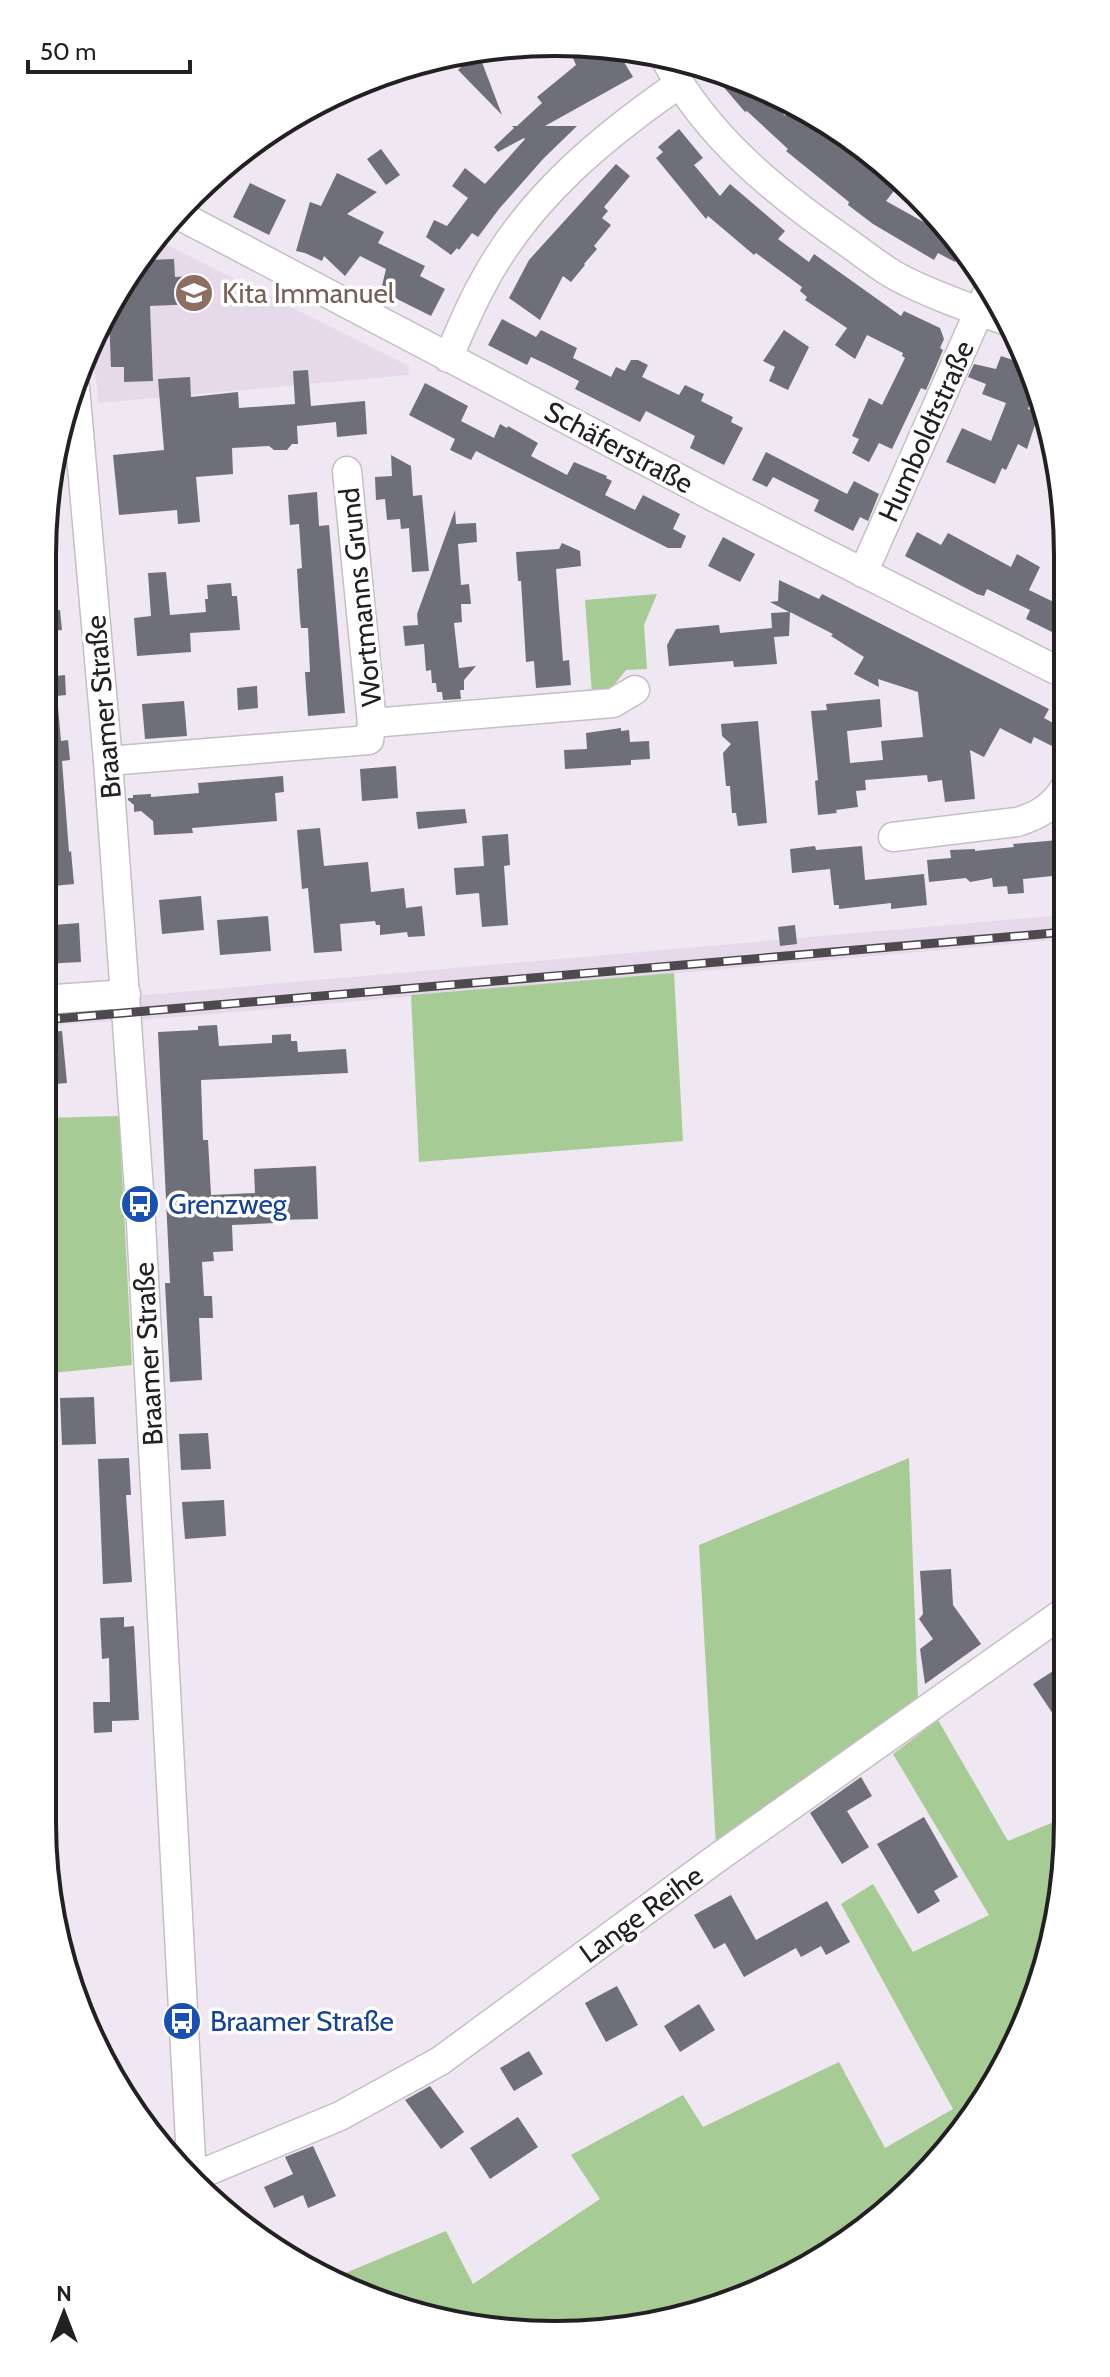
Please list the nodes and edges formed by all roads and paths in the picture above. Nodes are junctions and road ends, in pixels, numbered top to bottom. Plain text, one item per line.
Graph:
1 (674, 74) edge
2 (186, 219) edge
3 (984, 300) edge
4 (448, 358) junction
5 (77, 414) edge
6 (347, 471) dead end
7 (863, 573) junction
8 (1054, 669) edge
9 (635, 690) dead end
10 (372, 723) junction
11 (108, 761) junction
12 (1054, 801) edge
13 (893, 837) dead end
14 (126, 994) junction
15 (56, 999) edge
16 (1054, 1619) edge
17 (191, 2163) edge
18 (201, 2174) edge

1 - 3 street
1 - 4 street
2 - 4 street, Schäferstraße
3 - 7 street, Humboldtstraße
4 - 7 street, Schäferstraße
5 - 11 street, Braamer Straße
6 - 10 street, Wortmanns Grund
7 - 8 street, Schäferstraße
9 - 10 street, Wortmanns Grund
10 - 11 street, Wortmanns Grund
11 - 14 street, Braamer Straße
12 - 13 street
14 - 15 street
14 - 17 street, Braamer Straße
16 - 18 street, Lange Reihe

